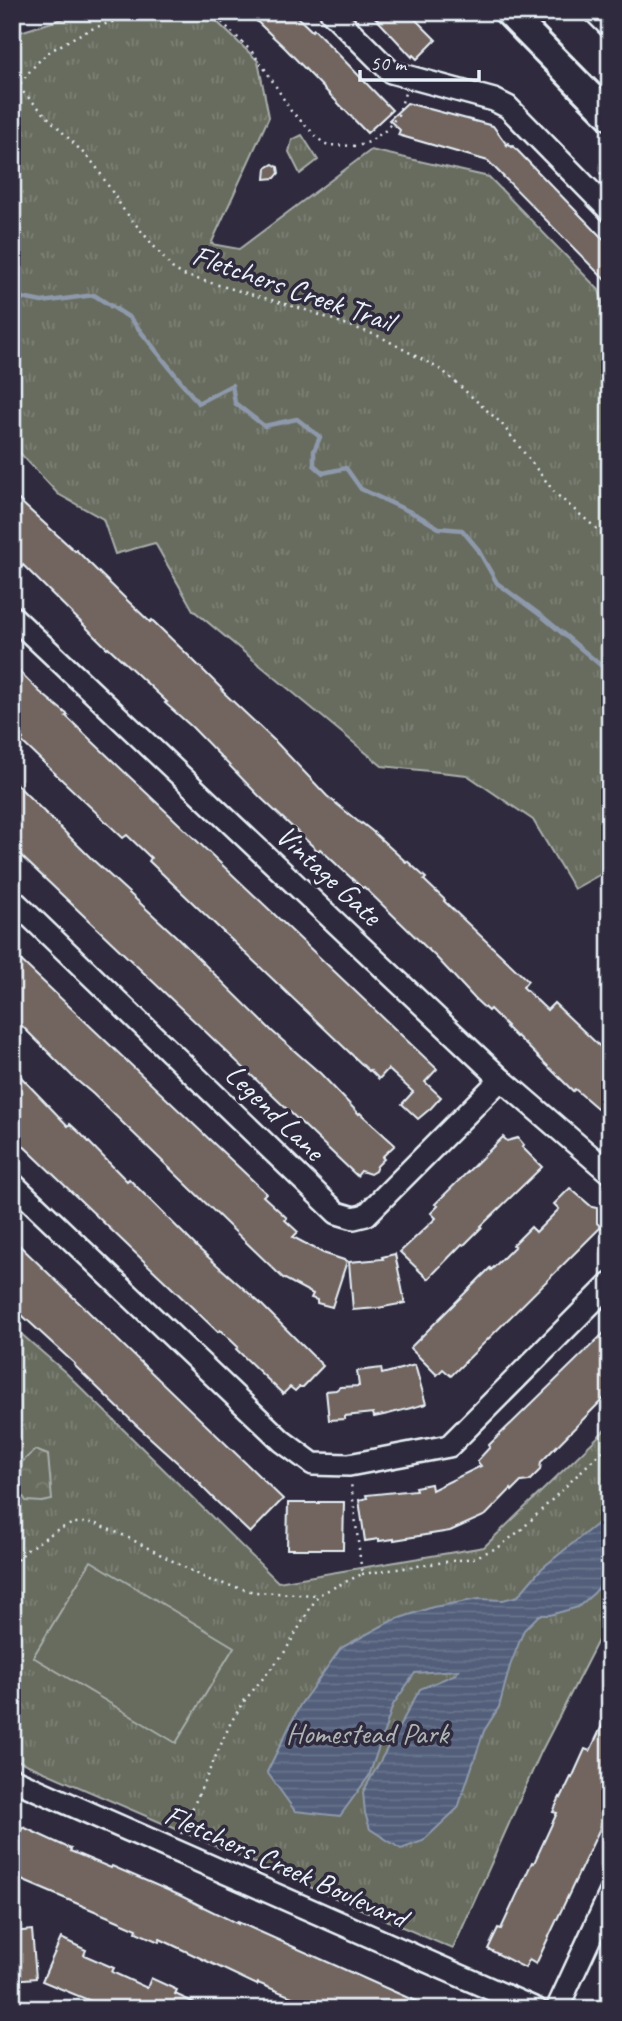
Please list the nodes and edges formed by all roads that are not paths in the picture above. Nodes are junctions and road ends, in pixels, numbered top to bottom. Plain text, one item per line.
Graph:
1 (331, 12) edge
2 (508, 12) edge
3 (595, 12) edge
4 (610, 27) edge
5 (610, 116) edge
6 (610, 211) edge
7 (12, 616) edge
8 (12, 899) edge
9 (501, 1079) junction
10 (610, 1173) edge
11 (12, 1183) edge
12 (610, 1284) edge
13 (12, 1779) edge
14 (610, 1894) edge
15 (536, 2009) edge
16 (557, 2009) edge

1 - 6 street
2 - 5 main road
3 - 4 street
7 - 9 street, Vintage Gate
8 - 9 street, Legend Lane
9 - 10 street, Vintage Gate
11 - 12 street
13 - 15 street, Fletchers Creek Boulevard
14 - 16 street

